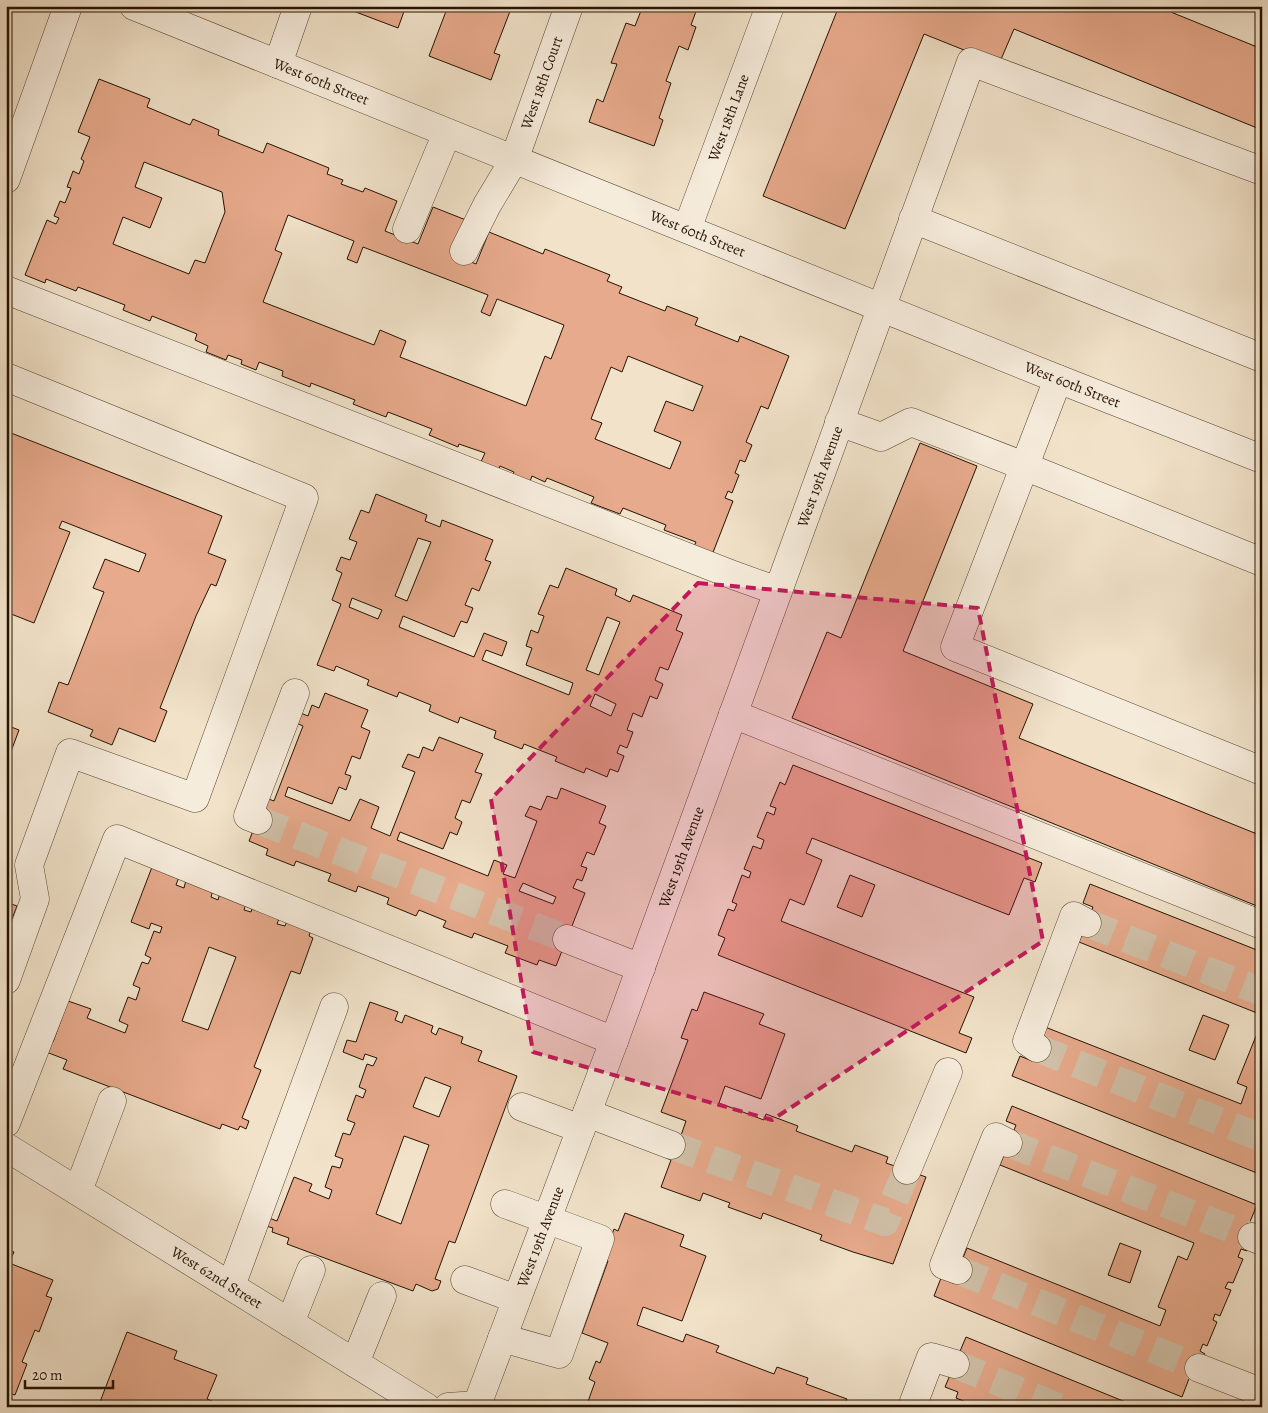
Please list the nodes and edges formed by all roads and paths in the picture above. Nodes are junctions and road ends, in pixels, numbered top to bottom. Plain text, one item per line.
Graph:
1 (68, 6) edge
2 (134, 6) edge
3 (298, 6) edge
4 (569, 6) edge
5 (770, 6) edge
6 (278, 64) junction
7 (447, 133) junction
8 (514, 160) junction
9 (1262, 171) edge
10 (6, 180) edge
11 (913, 219) junction
12 (407, 229) dead end
13 (686, 229) junction
14 (464, 251) dead end
15 (6, 290) edge
16 (881, 308) junction
17 (1262, 358) edge
18 (6, 376) edge
19 (1058, 379) junction
20 (839, 422) junction
21 (1262, 459) edge
22 (1024, 466) junction
23 (1262, 562) edge
24 (778, 591) junction
25 (295, 693) dead end
26 (733, 714) junction
27 (1262, 771) edge
28 (258, 820) dead end
29 (1087, 923) tunnel mouth
30 (1262, 925) edge
31 (567, 939) tunnel mouth
32 (641, 968) junction
33 (6, 980) edge
34 (334, 1008) dead end
35 (614, 1041) junction
36 (1037, 1048) dead end
37 (948, 1072) dead end
38 (112, 1100) dead end
39 (522, 1107) dead end
40 (584, 1121) junction
41 (6, 1123) edge
42 (1008, 1143) tunnel mouth
43 (671, 1145) tunnel mouth
44 (6, 1147) edge
45 (907, 1170) tunnel mouth
46 (78, 1191) junction
47 (505, 1204) dead end
48 (546, 1220) junction
49 (311, 1270) dead end
50 (958, 1270) tunnel mouth
51 (465, 1280) dead end
52 (231, 1286) junction
53 (382, 1296) dead end
54 (516, 1299) junction
55 (290, 1323) junction
56 (502, 1338) junction
57 (355, 1363) junction
58 (955, 1364) tunnel mouth
59 (1200, 1368) tunnel mouth
60 (1258, 1393) edge
61 (419, 1405) edge
62 (448, 1407) edge
63 (912, 1407) edge

1 - 10 street
2 - 6 street, West 60th Street
3 - 6 street
4 - 8 street, West 18th Court
5 - 13 street, West 18th Lane
6 - 7 street, West 60th Street
7 - 8 street, West 60th Street
7 - 12 street
8 - 13 street, West 60th Street
8 - 14 street, West 18th Court
9 - 11 street, West 19th Avenue
11 - 16 street, West 19th Avenue
11 - 17 street
13 - 16 street, West 60th Street
15 - 24 street
16 - 19 street, West 60th Street
16 - 20 street, West 19th Avenue
18 - 33 street
19 - 21 street, West 60th Street
19 - 22 street
20 - 22 street
20 - 24 street, West 19th Avenue
22 - 23 street
22 - 27 street
24 - 26 street, West 19th Avenue
25 - 28 street
26 - 30 street
26 - 32 street, West 19th Avenue
29 - 36 street
31 - 32 street
32 - 35 street, West 19th Avenue
34 - 52 street
35 - 40 street, West 19th Avenue
35 - 41 street
37 - 45 street
38 - 46 street
39 - 40 street
40 - 43 street
40 - 48 street, West 19th Avenue
42 - 50 street
44 - 46 street, West 62nd Street
46 - 52 street, West 62nd Street
47 - 48 street
48 - 54 street, West 19th Avenue
48 - 56 street
49 - 55 street
51 - 54 street
52 - 55 street, West 62nd Street
53 - 57 street
54 - 56 street, West 19th Avenue
55 - 57 street, West 62nd Street
56 - 62 street, West 19th Avenue
57 - 61 street, West 62nd Street
58 - 63 street
59 - 60 street

